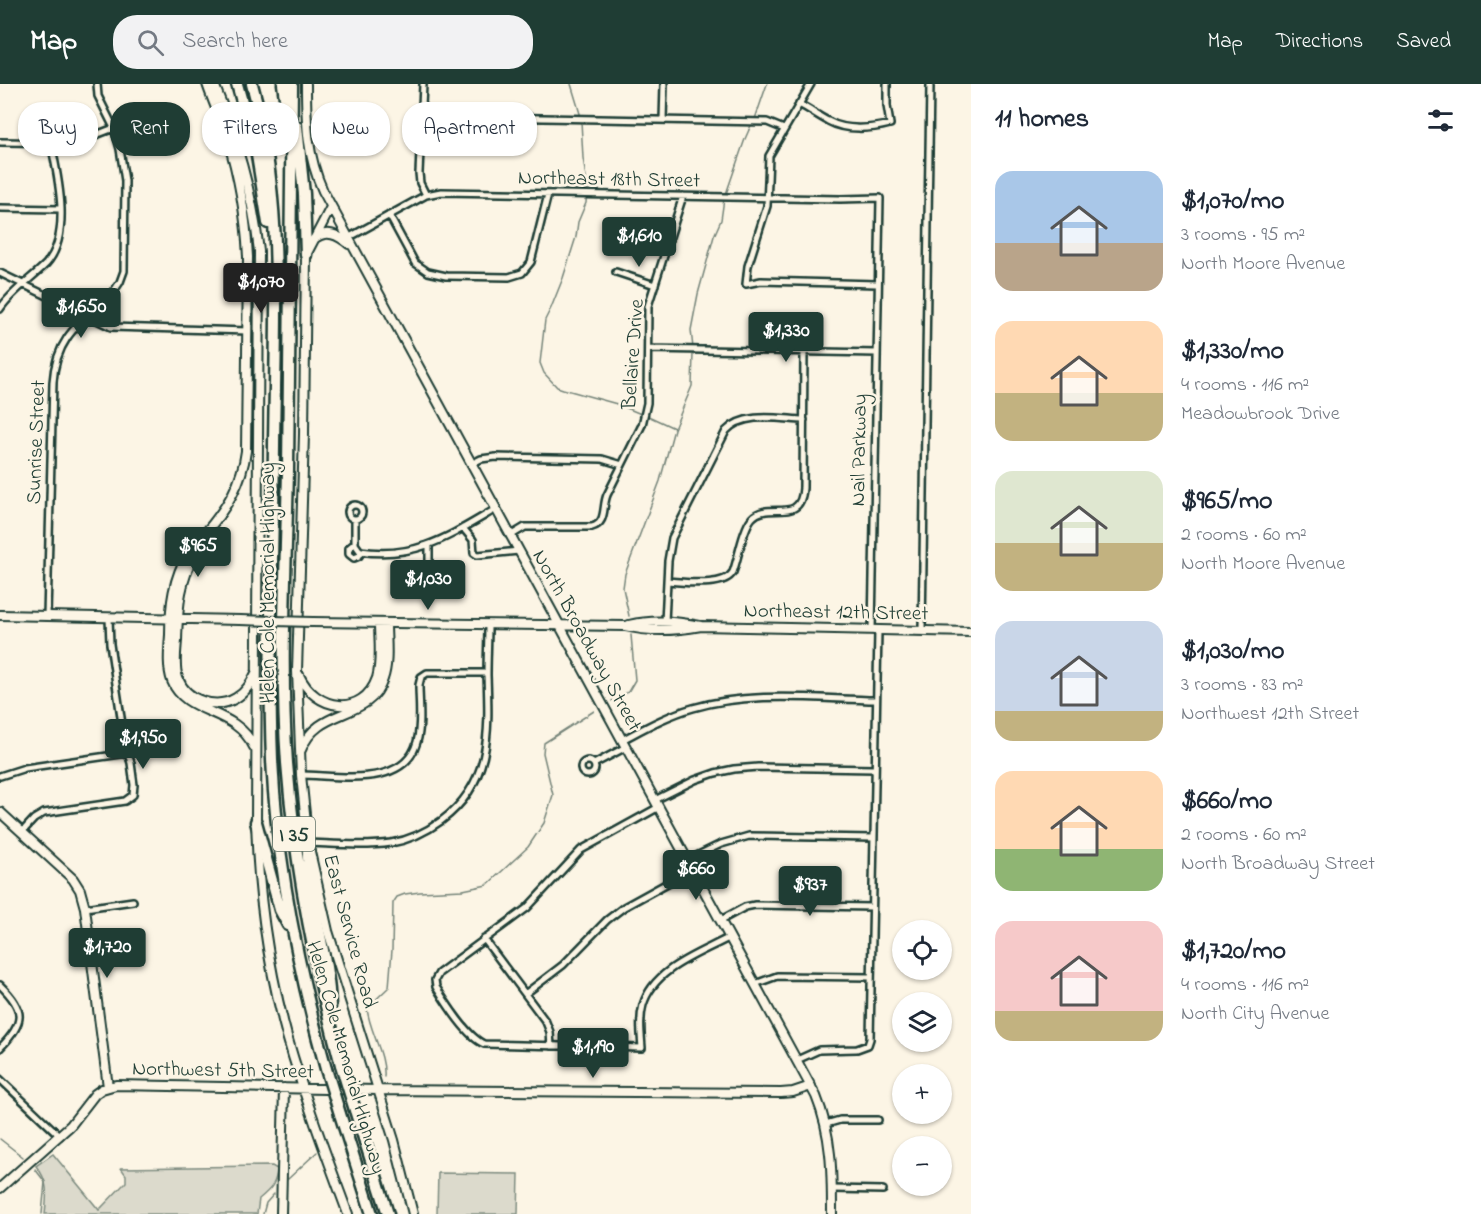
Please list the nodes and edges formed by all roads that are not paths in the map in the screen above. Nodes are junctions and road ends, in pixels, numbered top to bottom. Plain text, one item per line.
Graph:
1 (97, 84) edge
2 (207, 84) edge
3 (214, 84) edge
4 (237, 84) edge
5 (252, 84) edge
6 (306, 84) edge
7 (423, 84) edge
8 (664, 84) edge
9 (811, 84) edge
10 (887, 84) edge
11 (930, 84) edge
12 (289, 85) edge
13 (422, 102) edge
14 (799, 104) junction
15 (537, 118) edge
16 (110, 120) edge
17 (663, 120) junction
18 (784, 129) junction
19 (0, 142) edge
20 (18, 142) edge
21 (54, 156) edge
22 (121, 156) edge
23 (420, 156) edge
24 (548, 194) junction
25 (426, 195) junction
26 (683, 196) junction
27 (767, 197) junction
28 (880, 198) joint
29 (331, 207) junction
30 (0, 208) edge
31 (60, 209) junction
32 (389, 215) junction
33 (348, 238) junction
34 (311, 242) junction
35 (352, 247) junction
36 (306, 255) junction
37 (275, 268) junction
38 (616, 272) dead end
39 (0, 273) edge
40 (24, 284) junction
41 (878, 284) junction
42 (655, 285) junction
43 (0, 309) edge
44 (87, 316) junction
45 (248, 331) junction
46 (648, 349) junction
47 (804, 351) junction
48 (877, 353) junction
49 (804, 420) junction
50 (471, 464) junction
51 (622, 465) junction
52 (496, 509) junction
53 (356, 519) dead end
54 (463, 528) junction
55 (510, 536) junction
56 (355, 543) junction
57 (429, 546) junction
58 (362, 551) junction
59 (519, 551) junction
60 (667, 581) junction
61 (429, 597) dead end
62 (0, 615) edge
63 (47, 616) junction
64 (109, 618) junction
65 (174, 619) junction
66 (383, 623) junction
67 (488, 624) junction
68 (560, 626) junction
69 (667, 626) junction
70 (875, 630) junction
71 (922, 632) junction
72 (971, 632) edge
73 (297, 671) junction
74 (256, 672) junction
75 (487, 673) junction
76 (876, 700) junction
77 (624, 743) junction
78 (256, 750) junction
79 (128, 753) junction
80 (299, 754) junction
81 (594, 764) dead end
82 (874, 769) junction
83 (301, 775) junction
84 (0, 776) edge
85 (657, 803) junction
86 (0, 812) edge
87 (255, 822) junction
88 (22, 832) junction
89 (873, 838) junction
90 (308, 843) junction
91 (688, 860) junction
92 (693, 869) junction
93 (133, 901) dead end
94 (872, 906) junction
95 (85, 908) junction
96 (721, 920) junction
97 (293, 936) junction
98 (730, 937) junction
99 (484, 939) junction
100 (871, 976) junction
101 (755, 984) junction
102 (0, 985) edge
103 (525, 994) junction
104 (331, 1028) junction
105 (551, 1046) junction
106 (0, 1048) edge
107 (797, 1060) junction
108 (0, 1079) edge
109 (811, 1086) junction
110 (108, 1087) junction
111 (284, 1088) junction
112 (303, 1088) junction
113 (378, 1090) junction
114 (878, 1120) dead end
115 (826, 1124) junction
116 (60, 1136) junction
117 (0, 1188) edge
118 (832, 1189) junction
119 (883, 1190) dead end
120 (281, 1214) edge
121 (348, 1214) edge
122 (372, 1214) edge
123 (388, 1214) edge
124 (412, 1214) edge
125 (832, 1214) edge

1 - 16 street, Sunrise Street
2 - 45 main road
3 - 74 main road
4 - 37 highway
5 - 37 highway, Helen Cole Memorial Highway / I 35
6 - 29 main road, North Broadway Street
7 - 13 street
8 - 17 street
9 - 14 street
10 - 14 street
11 - 71 street
12 - 36 highway
12 - 104 highway, Helen Cole Memorial Highway / I 35
14 - 18 street
15 - 17 street
17 - 18 street
18 - 27 street
19 - 20 street
21 - 31 street
22 - 44 street, Sunrise Street
23 - 25 street
24 - 25 street, Northeast 18th Street
24 - 26 street, Northeast 18th Street
24 - 32 street
25 - 32 street, Northeast 18th Street
26 - 27 street, Northeast 18th Street
26 - 42 street, Bellaire Drive
27 - 28 street, Northeast 18th Street
27 - 41 street
28 - 41 street, Nail Parkway
29 - 33 main road, North Broadway Street
29 - 34 main road
30 - 31 street
31 - 40 street
32 - 33 street, Northeast 18th Street
33 - 35 main road, North Broadway Street
34 - 35 main road
34 - 36 main road
35 - 50 main road, North Broadway Street
36 - 73 main road, East Service Road
37 - 97 highway, Helen Cole Memorial Highway / I 35
38 - 42 street
39 - 40 street
40 - 43 street
40 - 44 street
41 - 48 street, Nail Parkway
42 - 46 street, Bellaire Drive
44 - 45 street
44 - 63 street, Sunrise Street
45 - 65 main road
46 - 47 street
46 - 51 street, Bellaire Drive
47 - 48 street
47 - 49 street
48 - 70 street, Nail Parkway
49 - 60 street
49 - 60 street
50 - 51 street
50 - 52 main road, North Broadway Street
51 - 55 street, Bellaire Drive
52 - 54 street
52 - 55 main road, North Broadway Street
53 - 56 street
54 - 57 street
54 - 59 street
55 - 59 main road, North Broadway Street
56 - 58 street
56 - 58 street
57 - 58 street
57 - 61 street
59 - 68 main road, North Broadway Street
60 - 69 street
62 - 63 main road, Northeast 12th Street
63 - 64 main road, Northeast 12th Street
64 - 65 main road, Northeast 12th Street
64 - 79 street
65 - 66 main road, Northeast 12th Street, bridge
65 - 74 main road
65 - 78 main road
66 - 67 main road, Northeast 12th Street
66 - 73 main road
66 - 80 main road
67 - 68 main road, Northeast 12th Street
67 - 75 street
68 - 69 main road, Northeast 12th Street
68 - 77 main road, North Broadway Street
69 - 70 main road, Northeast 12th Street
70 - 71 main road, Northeast 12th Street
70 - 76 street, Nail Parkway
71 - 72 main road, Northeast 12th Street
73 - 80 main road, East Service Road
74 - 78 main road
75 - 83 street
75 - 90 street
76 - 77 street
76 - 82 street, Nail Parkway
77 - 81 street
77 - 85 main road, North Broadway Street
78 - 87 main road
79 - 84 street
79 - 88 street
80 - 83 main road, East Service Road
82 - 85 street
82 - 89 street, Nail Parkway
83 - 90 main road, East Service Road
85 - 91 main road, North Broadway Street
85 - 99 street
86 - 88 main road
87 - 97 highway
87 - 112 main road
88 - 95 main road
89 - 91 street
89 - 94 street, Nail Parkway
90 - 104 highway
90 - 113 main road, East Service Road
91 - 92 main road, North Broadway Street
92 - 96 main road, North Broadway Street
92 - 103 street
93 - 95 street
94 - 96 street
94 - 100 street, Nail Parkway
95 - 110 main road
96 - 98 main road, North Broadway Street
97 - 122 highway, Helen Cole Memorial Highway / I 35, bridge
98 - 101 main road, North Broadway Street
98 - 105 street
99 - 103 street
99 - 105 street
100 - 101 street
100 - 107 street, Nail Parkway
101 - 107 main road, North Broadway Street
102 - 106 street
103 - 105 street
104 - 123 highway, Helen Cole Memorial Highway / I 35, bridge
107 - 109 main road, North Broadway Street
108 - 116 street
109 - 113 main road, Northwest 5th Street
109 - 115 main road, North Broadway Street
110 - 111 main road, Northwest 5th Street
110 - 116 main road, Northwest 5th Street
111 - 112 main road, Northwest 5th Street
111 - 120 main road
112 - 113 main road, Northwest 5th Street
112 - 121 main road
113 - 124 main road, East Service Road
114 - 115 street
115 - 118 main road, North Broadway Street
116 - 117 main road, Northwest 5th Street
118 - 119 street
118 - 125 main road, North Broadway Street

